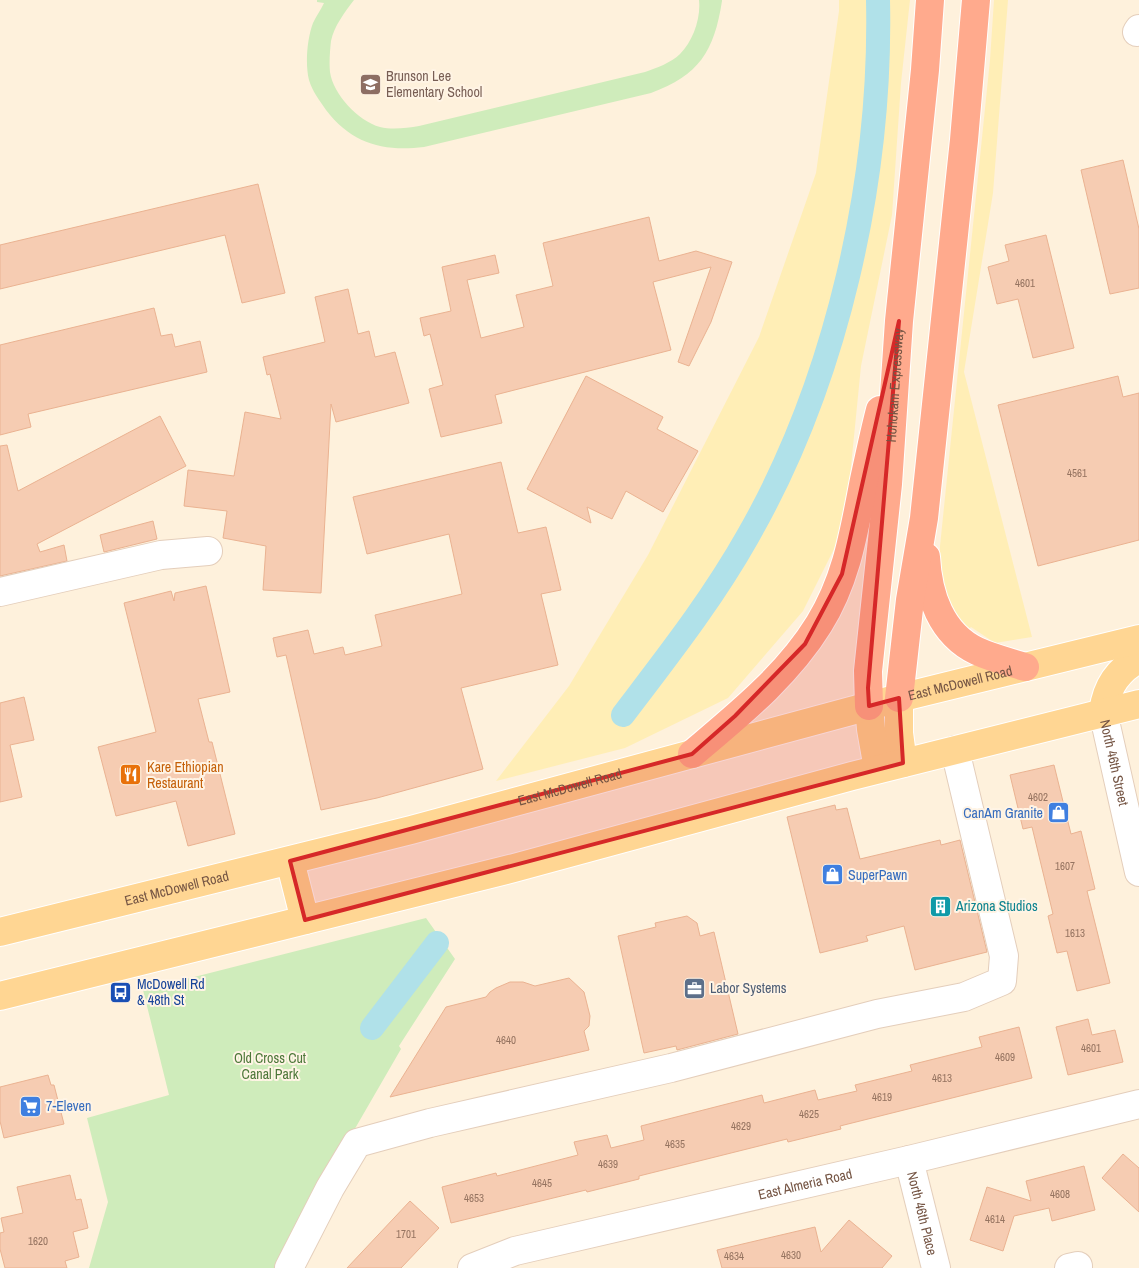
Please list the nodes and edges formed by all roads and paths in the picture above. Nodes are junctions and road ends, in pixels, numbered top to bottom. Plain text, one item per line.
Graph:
1 (930, 0) edge
2 (976, 0) edge
3 (900, 320) junction
4 (924, 518) junction
5 (208, 551) dead end
6 (0, 592) edge
7 (1139, 639) edge
8 (1139, 659) edge
9 (1025, 667) junction
10 (899, 698) junction
11 (1139, 704) edge
12 (869, 706) junction
13 (1103, 712) junction
14 (955, 750) junction
15 (692, 754) junction
16 (890, 766) junction
17 (290, 861) junction
18 (1139, 872) edge
19 (305, 920) junction
20 (0, 932) edge
21 (0, 996) edge
22 (1139, 1104) edge
23 (908, 1160) junction
24 (289, 1268) edge
25 (472, 1268) edge
26 (936, 1268) edge
27 (1069, 1268) edge
28 (1078, 1268) edge

1 - 3 highway, Hohokam Expressway
2 - 4 highway
3 - 12 highway, Hohokam Expressway
3 - 15 highway
4 - 9 highway
4 - 10 highway
5 - 6 street
7 - 9 main road, East McDowell Road
8 - 13 main road
9 - 10 main road, East McDowell Road
10 - 12 main road, East McDowell Road
10 - 16 main road
11 - 13 main road
12 - 15 main road, East McDowell Road
12 - 16 main road, Hohokam Expressway
13 - 14 main road
13 - 18 street, North 46th Street
14 - 16 main road
14 - 24 street
15 - 17 main road, East McDowell Road
16 - 19 main road
17 - 19 main road
17 - 20 main road, East McDowell Road
19 - 21 main road
22 - 23 street, East Almeria Road
23 - 25 street, East Almeria Road
23 - 26 street, North 46th Place
27 - 28 street

